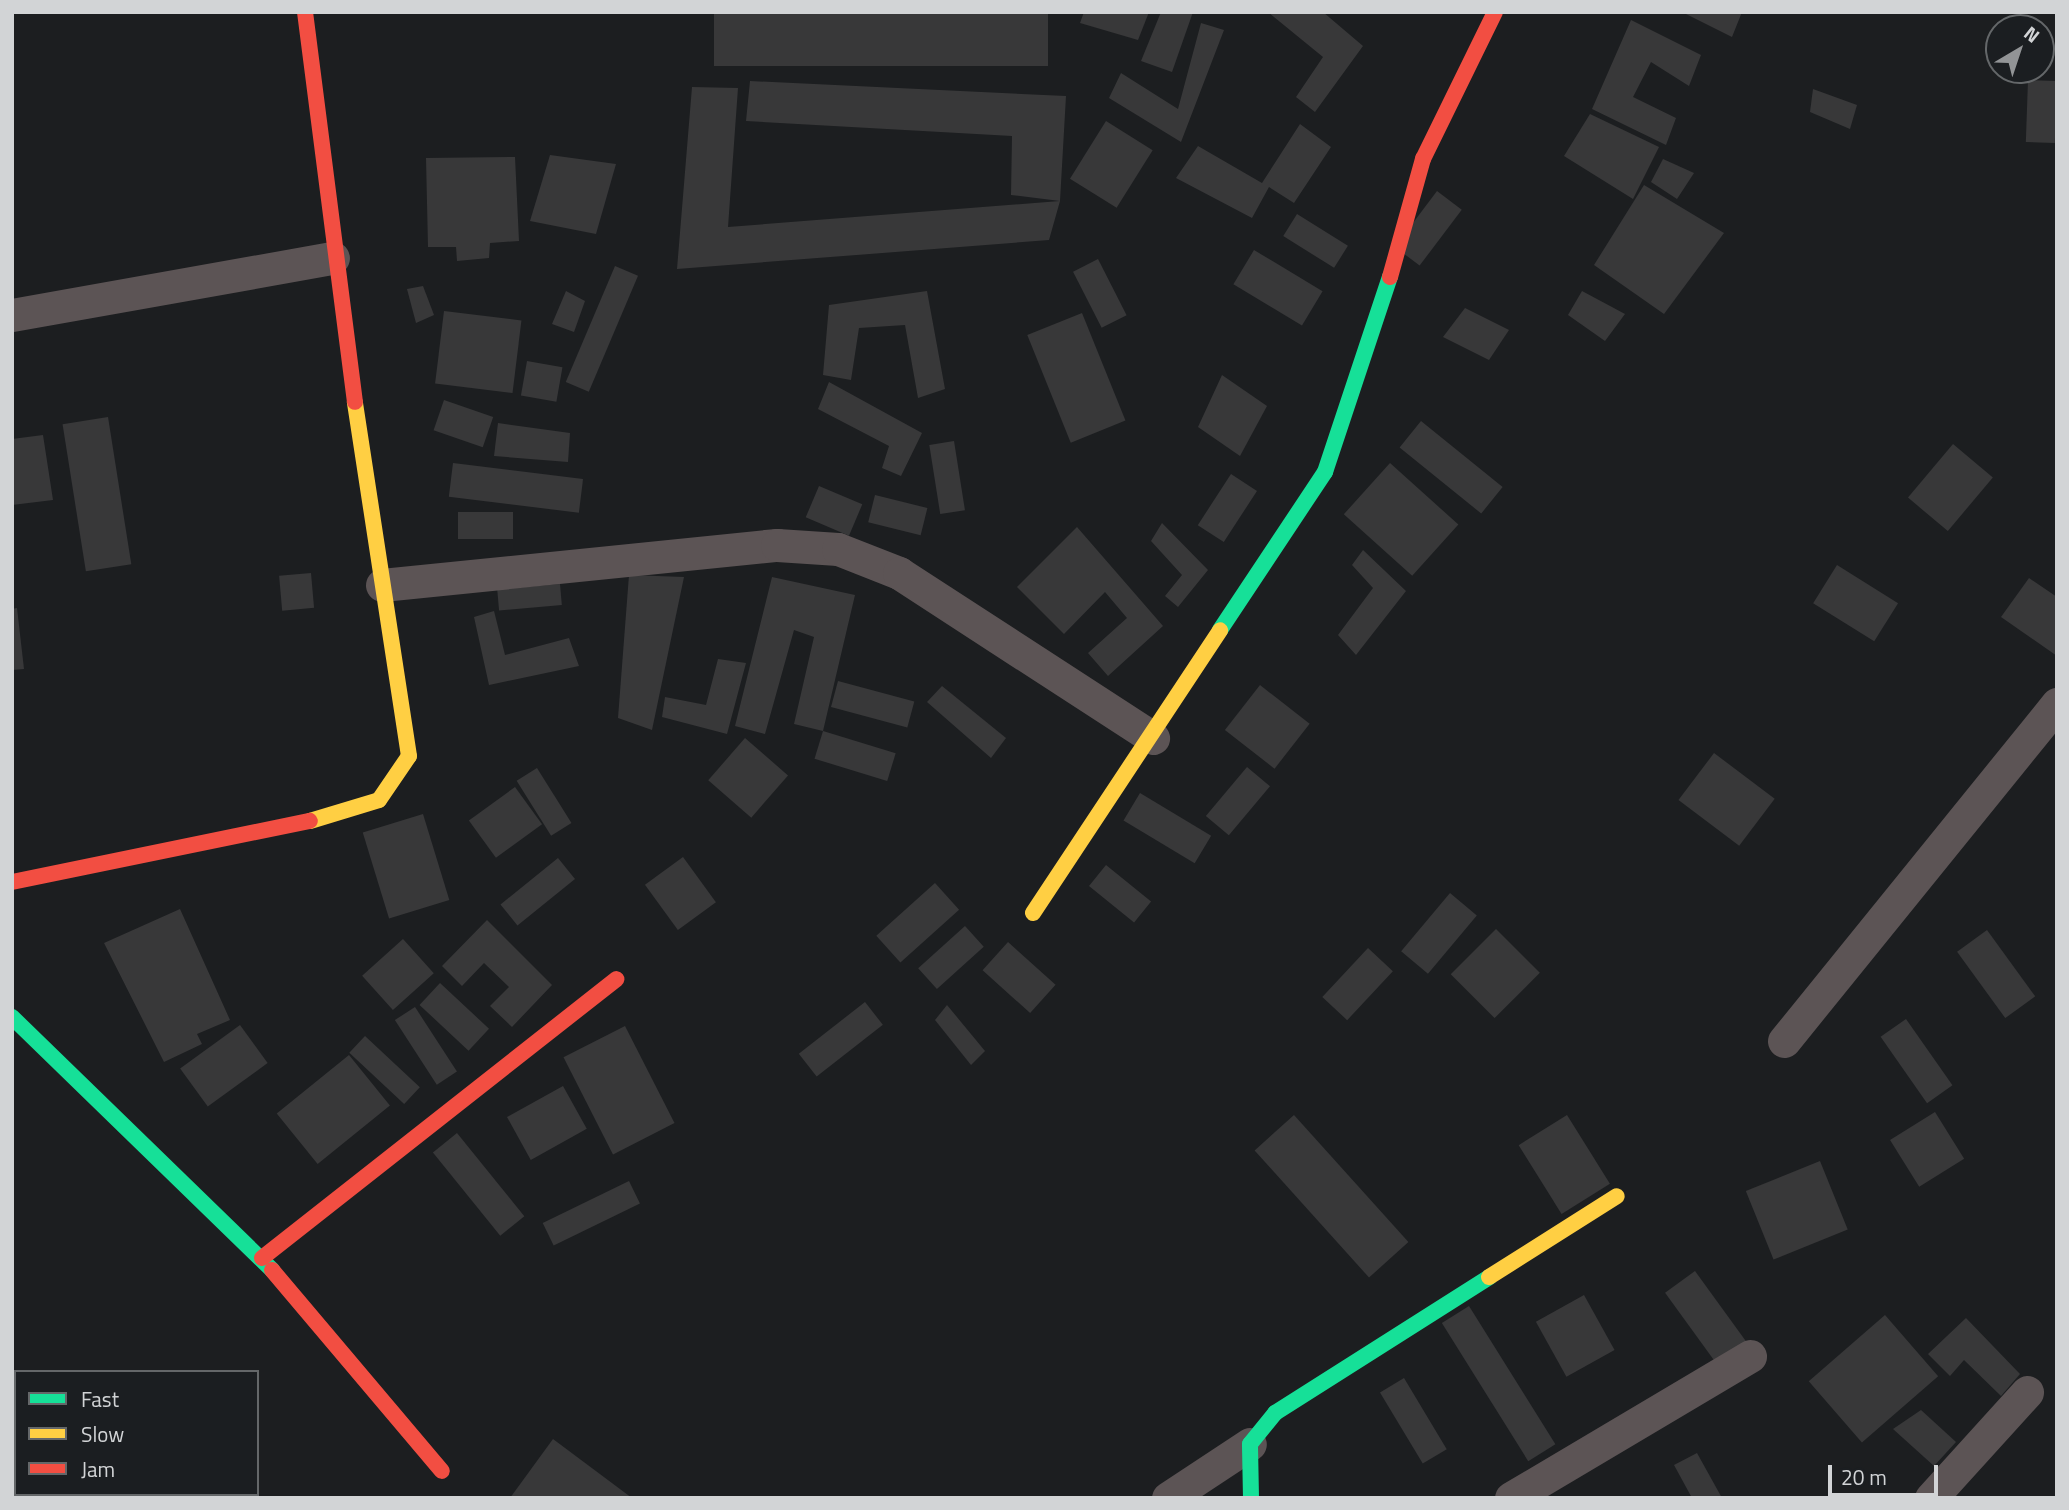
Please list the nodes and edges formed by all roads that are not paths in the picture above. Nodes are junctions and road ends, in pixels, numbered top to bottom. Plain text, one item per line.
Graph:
1 (305, 12) edge
2 (1495, 12) edge
3 (333, 258) junction
4 (12, 315) edge
5 (382, 585) junction
6 (2057, 704) edge
7 (1153, 738) junction
8 (12, 882) edge
9 (1033, 913) dead end
10 (616, 979) dead end
11 (12, 1017) edge
12 (1784, 1041) dead end
13 (1617, 1196) dead end
14 (262, 1258) junction
15 (1750, 1356) dead end
16 (2026, 1392) dead end
17 (1250, 1444) junction
18 (442, 1471) dead end
19 (1168, 1498) edge
20 (1251, 1498) edge
21 (1511, 1498) edge
22 (1931, 1498) edge

1 - 3 street
2 - 7 street
3 - 4 street
3 - 5 street
5 - 7 street
5 - 8 street
6 - 12 street
7 - 9 street
10 - 14 street
11 - 14 street
13 - 17 street
14 - 18 street
15 - 21 street
16 - 22 street
17 - 19 street
17 - 20 street

